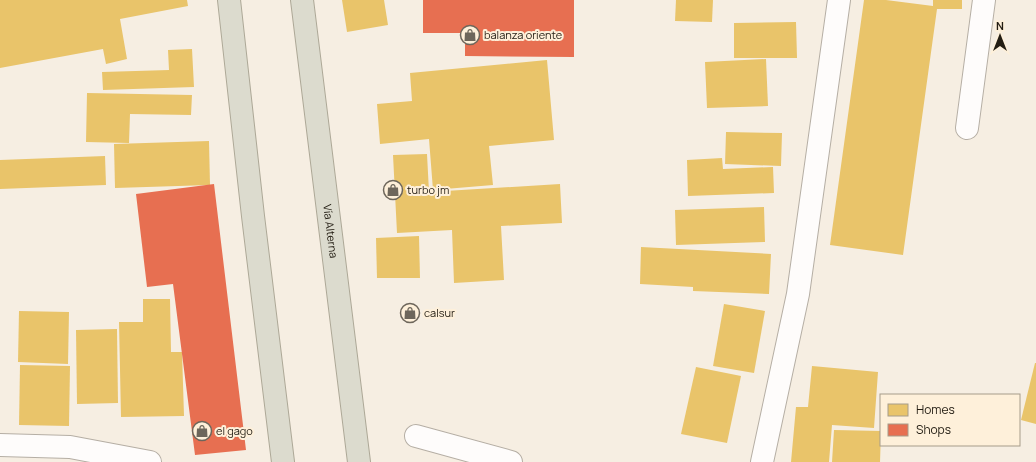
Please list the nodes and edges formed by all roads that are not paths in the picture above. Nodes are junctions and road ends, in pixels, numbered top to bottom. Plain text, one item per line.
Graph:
1 (229, 0) edge
2 (302, 0) edge
3 (839, 0) edge
4 (984, 0) edge
5 (967, 128) dead end
6 (416, 436) dead end
7 (0, 444) edge
8 (150, 462) edge
9 (283, 462) edge
10 (359, 462) edge
11 (511, 462) edge
12 (762, 462) edge

1 - 9 highway
2 - 10 highway, Vía Alterna
3 - 12 street
4 - 5 street
6 - 11 street
7 - 8 street

